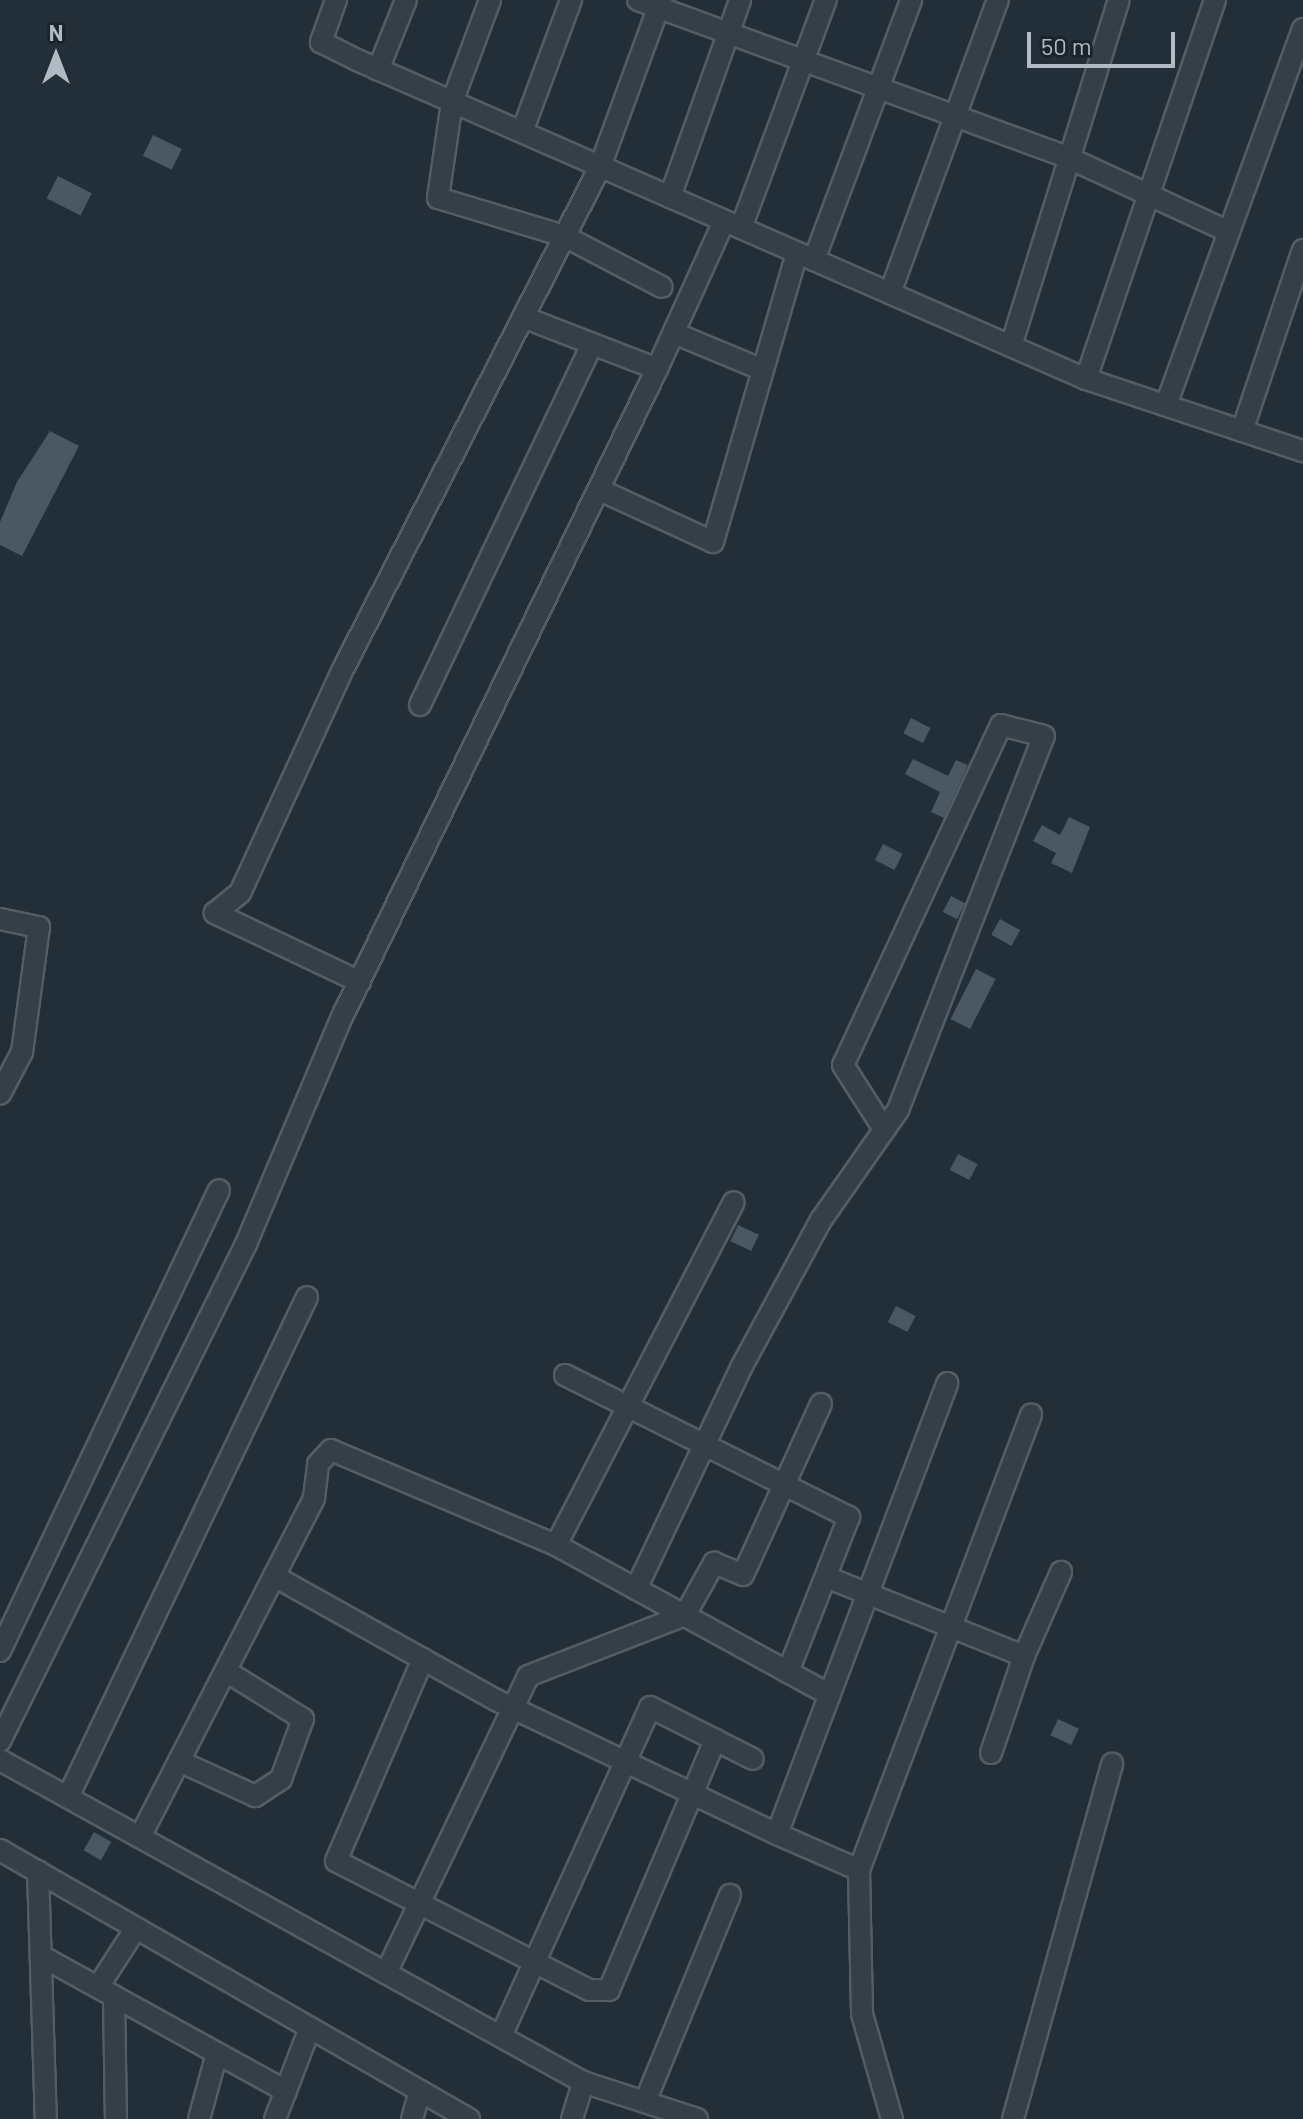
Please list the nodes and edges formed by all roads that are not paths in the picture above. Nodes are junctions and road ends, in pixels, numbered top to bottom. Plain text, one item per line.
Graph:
1 (336, 0) edge
2 (406, 0) edge
3 (490, 0) edge
4 (571, 0) edge
5 (638, 0) edge
6 (740, 0) edge
7 (826, 0) edge
8 (911, 0) edge
9 (998, 0) edge
10 (1119, 0) edge
11 (1215, 0) edge
12 (659, 4) edge
13 (1303, 29) edge
14 (728, 33) junction
15 (803, 60) junction
16 (378, 70) junction
17 (879, 88) junction
18 (452, 102) junction
19 (956, 116) junction
20 (522, 132) junction
21 (1069, 158) junction
22 (600, 167) junction
23 (1148, 195) junction
24 (670, 197) junction
25 (732, 224) junction
26 (1229, 232) junction
27 (564, 236) junction
28 (1303, 250) edge
29 (805, 256) junction
30 (662, 287) dead end
31 (890, 293) junction
32 (523, 317) junction
33 (674, 333) junction
34 (592, 344) junction
35 (1011, 346) junction
36 (657, 369) junction
37 (763, 370) junction
38 (1086, 379) junction
39 (1166, 405) junction
40 (1242, 431) junction
41 (1303, 451) edge
42 (600, 490) junction
43 (420, 705) dead end
44 (0, 919) edge
45 (360, 982) junction
46 (0, 1094) edge
47 (884, 1129) junction
48 (219, 1190) dead end
49 (734, 1202) dead end
50 (307, 1297) dead end
51 (565, 1375) dead end
52 (947, 1383) dead end
53 (821, 1404) dead end
54 (628, 1407) junction
55 (1031, 1414) dead end
56 (704, 1445) junction
57 (783, 1484) junction
58 (556, 1545) junction
59 (1061, 1572) dead end
60 (274, 1576) junction
61 (826, 1577) junction
62 (636, 1589) junction
63 (868, 1592) junction
64 (685, 1615) junction
65 (952, 1624) junction
66 (0, 1651) edge
67 (1024, 1656) junction
68 (423, 1659) junction
69 (226, 1671) junction
70 (788, 1672) junction
71 (830, 1695) junction
72 (510, 1707) junction
73 (715, 1740) junction
74 (0, 1741) edge
75 (991, 1753) dead end
76 (753, 1759) dead end
77 (0, 1760) edge
78 (179, 1761) junction
79 (626, 1764) junction
80 (1112, 1764) dead end
81 (692, 1794) junction
82 (68, 1797) junction
83 (777, 1834) junction
84 (140, 1837) junction
85 (0, 1850) edge
86 (859, 1870) junction
87 (38, 1871) junction
88 (730, 1895) dead end
89 (418, 1904) junction
90 (136, 1928) junction
91 (41, 1956) junction
92 (535, 1963) junction
93 (386, 1973) junction
94 (106, 1992) junction
95 (310, 2028) junction
96 (501, 2036) junction
97 (217, 2053) junction
98 (583, 2082) junction
99 (286, 2091) junction
100 (420, 2091) junction
101 (645, 2102) junction
102 (46, 2119) edge
103 (116, 2119) edge
104 (199, 2119) edge
105 (275, 2119) edge
106 (412, 2119) edge
107 (469, 2119) edge
108 (572, 2119) edge
109 (697, 2119) edge
110 (892, 2119) edge
111 (1013, 2119) edge

1 - 16 street
2 - 16 street
3 - 18 street
4 - 20 street
5 - 12 street
6 - 14 street
7 - 15 street
8 - 17 street
9 - 19 street
10 - 21 street
11 - 23 street
12 - 14 street
12 - 22 street
13 - 26 street
14 - 15 street
14 - 24 street
15 - 17 street
15 - 25 street
16 - 18 street
17 - 19 street
17 - 29 street
18 - 20 street
18 - 27 street
19 - 21 street
19 - 31 street
20 - 22 street
21 - 23 street
21 - 35 street
22 - 24 street
22 - 27 street
23 - 26 street
23 - 38 street
24 - 25 street
25 - 29 street
25 - 33 street
26 - 39 street
27 - 30 street
27 - 32 street
28 - 40 street
29 - 31 street
29 - 37 street
31 - 35 street
32 - 34 street
32 - 45 street
33 - 36 street
33 - 37 street
34 - 36 street
34 - 43 street
35 - 38 street
36 - 42 street
37 - 42 street
38 - 39 street
39 - 40 street
40 - 41 street
42 - 45 street
44 - 46 street
45 - 74 street
47 - 47 street
47 - 56 street
48 - 66 street
49 - 54 street
50 - 82 street
51 - 54 street
52 - 63 street
53 - 57 street
54 - 56 street
54 - 58 street
55 - 65 street
56 - 57 street
56 - 62 street
57 - 61 street
57 - 64 street
58 - 60 street
58 - 62 street
59 - 67 street
60 - 68 street
60 - 69 street
61 - 63 street
61 - 70 street
62 - 64 street
63 - 65 street
63 - 71 street
64 - 70 street
64 - 72 street
65 - 67 street
65 - 86 street
67 - 75 street
68 - 72 street
68 - 89 street
69 - 78 street
69 - 78 street
70 - 71 street
71 - 83 street
72 - 79 street
72 - 89 street
73 - 76 street
73 - 79 street
73 - 81 street
77 - 82 street
78 - 84 street
79 - 81 street
79 - 92 street
80 - 111 street
81 - 83 street
81 - 92 street
82 - 84 street
83 - 86 street
84 - 93 street
85 - 87 street
86 - 110 street
87 - 90 street
87 - 91 street
88 - 101 street
89 - 92 street
89 - 93 street
90 - 94 street
90 - 95 street
91 - 94 street
91 - 102 street
92 - 96 street
93 - 96 street
94 - 97 street
94 - 103 street
95 - 99 street
95 - 100 street
96 - 98 street
97 - 99 street
97 - 104 street
98 - 101 street
98 - 108 street
99 - 105 street
100 - 106 street
100 - 107 street
101 - 109 street

